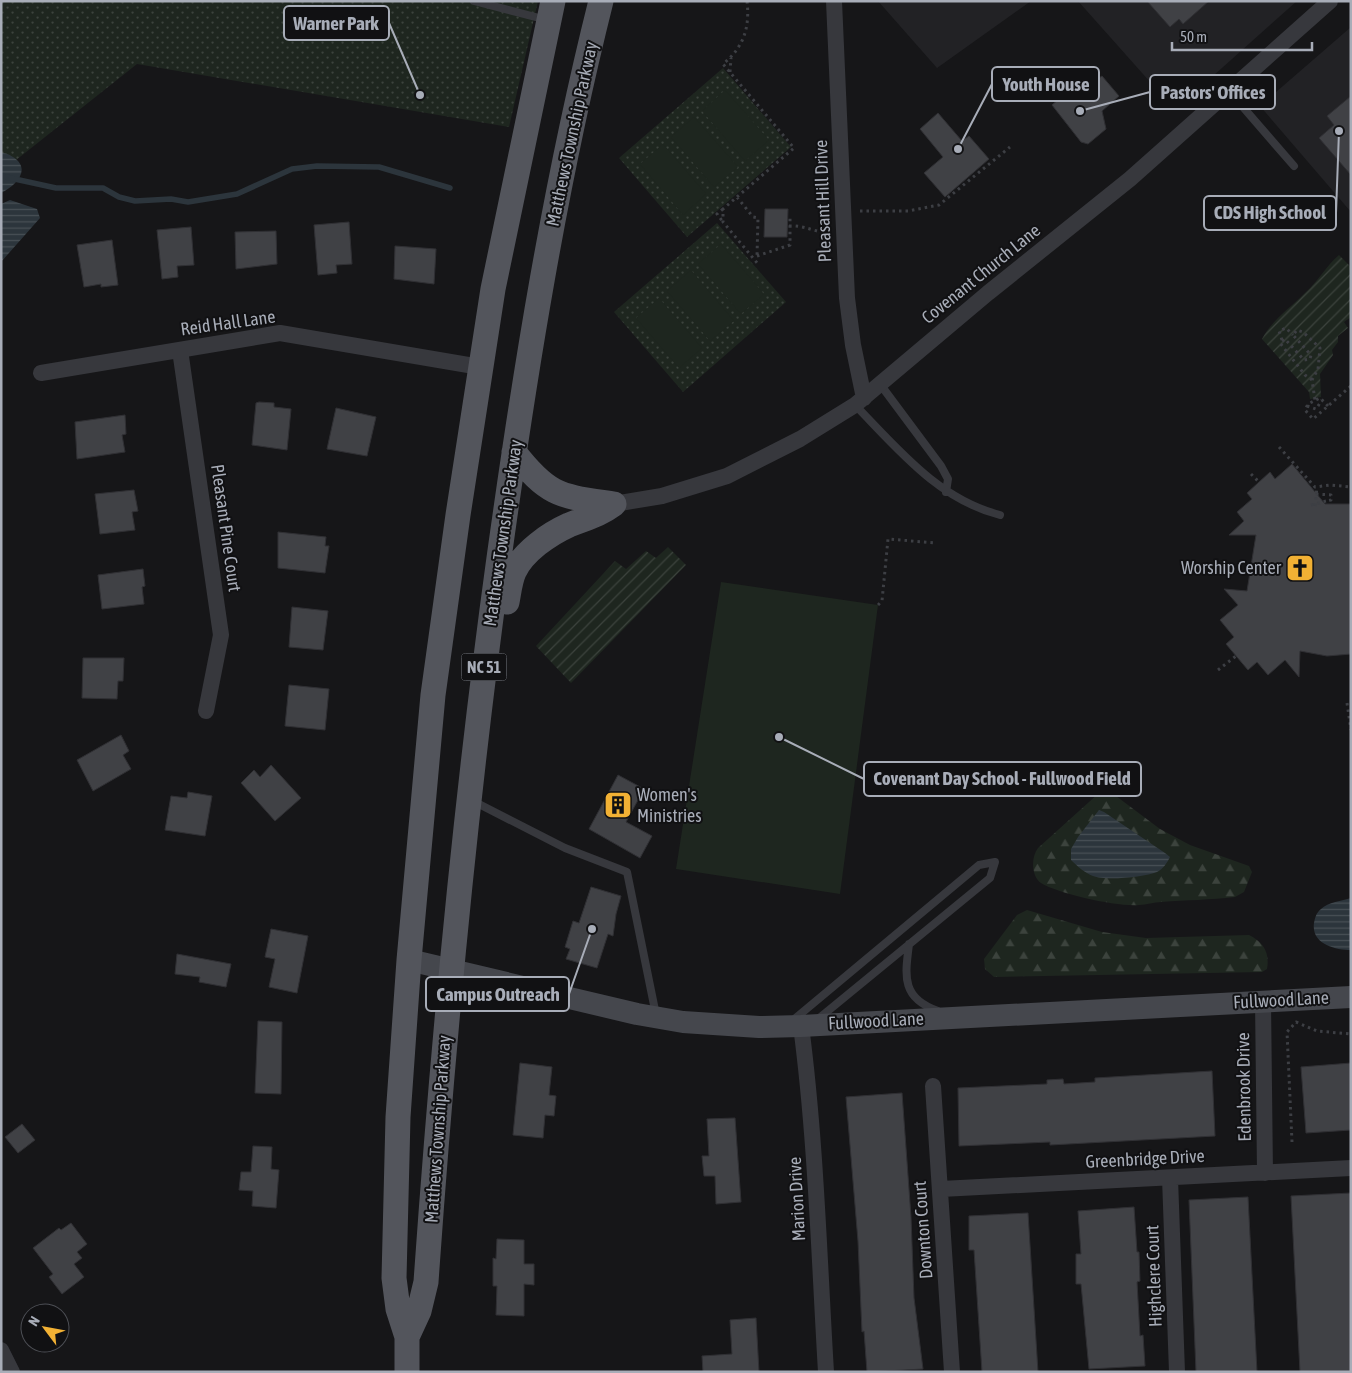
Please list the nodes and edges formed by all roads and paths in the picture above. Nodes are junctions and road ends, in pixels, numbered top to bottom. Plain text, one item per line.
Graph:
1 (474, 1) edge
2 (601, 1) edge
3 (747, 1) edge
4 (834, 1) edge
5 (1330, 1) edge
6 (551, 11) edge
7 (731, 57) junction
8 (730, 73) junction
9 (1229, 91) junction
10 (1010, 147) dead end
11 (1294, 166) dead end
12 (737, 197) junction
13 (723, 209) junction
14 (860, 211) dead end
15 (790, 216) dead end
16 (723, 222) junction
17 (790, 226) junction
18 (833, 232) dead end
19 (755, 257) junction
20 (758, 264) dead end
21 (1293, 335) junction
22 (1282, 340) junction
23 (180, 350) junction
24 (480, 368) junction
25 (41, 373) dead end
26 (1312, 380) junction
27 (880, 383) junction
28 (1351, 386) edge
29 (1315, 400) junction
30 (1322, 400) junction
31 (859, 402) junction
32 (1307, 406) junction
33 (1328, 406) junction
34 (1279, 447) dead end
35 (514, 452) junction
36 (1252, 474) dead end
37 (1259, 482) dead end
38 (1317, 487) junction
39 (1351, 487) edge
40 (946, 492) junction
41 (1316, 494) junction
42 (614, 504) junction
43 (1000, 515) dead end
44 (936, 543) dead end
45 (878, 605) dead end
46 (1236, 656) dead end
47 (1218, 670) dead end
48 (480, 695) junction
49 (1346, 703) dead end
50 (206, 710) dead end
51 (1351, 730) edge
52 (469, 799) junction
53 (909, 944) junction
54 (409, 960) junction
55 (450, 970) junction
56 (1351, 997) edge
57 (1263, 1001) junction
58 (656, 1017) junction
59 (955, 1017) junction
60 (799, 1026) junction
61 (1351, 1034) edge
62 (933, 1086) dead end
63 (1292, 1142) dead end
64 (1351, 1168) edge
65 (1266, 1173) junction
66 (1170, 1178) junction
67 (941, 1189) junction
68 (408, 1336) junction
69 (1, 1350) edge
70 (12, 1372) edge
71 (407, 1372) edge
72 (826, 1372) edge
73 (952, 1372) edge
74 (1177, 1372) edge

1 - 6 lane
2 - 35 main road, Matthews Township Parkway / NC 51
3 - 7 path
4 - 31 street, Pleasant Hill Drive
5 - 9 street, Covenant Church Lane
6 - 24 main road, Matthews Township Parkway / NC 51
7 - 8 path
7 - 8 path
8 - 12 path
9 - 11 lane
9 - 27 street, Covenant Church Lane
10 - 14 path
12 - 13 path
12 - 19 path
13 - 16 path
13 - 16 path
15 - 17 path
16 - 19 path
17 - 18 path
17 - 19 path
19 - 20 path
21 - 22 path
21 - 22 path
21 - 26 path
22 - 26 path
23 - 24 street, Reid Hall Lane
23 - 25 street, Reid Hall Lane
23 - 50 street, Pleasant Pine Court
24 - 54 main road, Matthews Township Parkway / NC 51
26 - 29 path
27 - 31 street, Covenant Church Lane
27 - 40 lane
28 - 33 path
29 - 30 path
29 - 32 path
30 - 32 path
30 - 33 path
31 - 40 lane
31 - 42 street, Covenant Church Lane
32 - 33 path
34 - 38 path
35 - 42 main road
35 - 48 main road, Matthews Township Parkway / NC 51
36 - 37 path
38 - 39 path
38 - 41 path
40 - 43 lane
41 - 41 path, bridge
42 - 48 main road
44 - 45 path
46 - 47 path
48 - 52 main road, Matthews Township Parkway / NC 51
49 - 51 path
52 - 55 main road, Matthews Township Parkway / NC 51
52 - 58 lane
53 - 59 lane
53 - 60 lane
53 - 60 lane
54 - 55 street, Fullwood Lane
54 - 68 main road, Matthews Township Parkway / NC 51
55 - 58 street, Fullwood Lane
55 - 68 main road, Matthews Township Parkway / NC 51
56 - 57 street, Fullwood Lane
57 - 59 street, Fullwood Lane
57 - 65 street, Edenbrook Drive
58 - 60 street, Fullwood Lane
59 - 60 street, Fullwood Lane
60 - 72 street, Marion Drive
61 - 63 path
62 - 67 street, Downton Court
64 - 65 street, Greenbridge Drive
65 - 66 street, Greenbridge Drive
66 - 67 street, Greenbridge Drive
66 - 74 street, Highclere Court
67 - 73 street, Downton Court
68 - 71 main road, Matthews Township Parkway / NC 51
69 - 70 street

